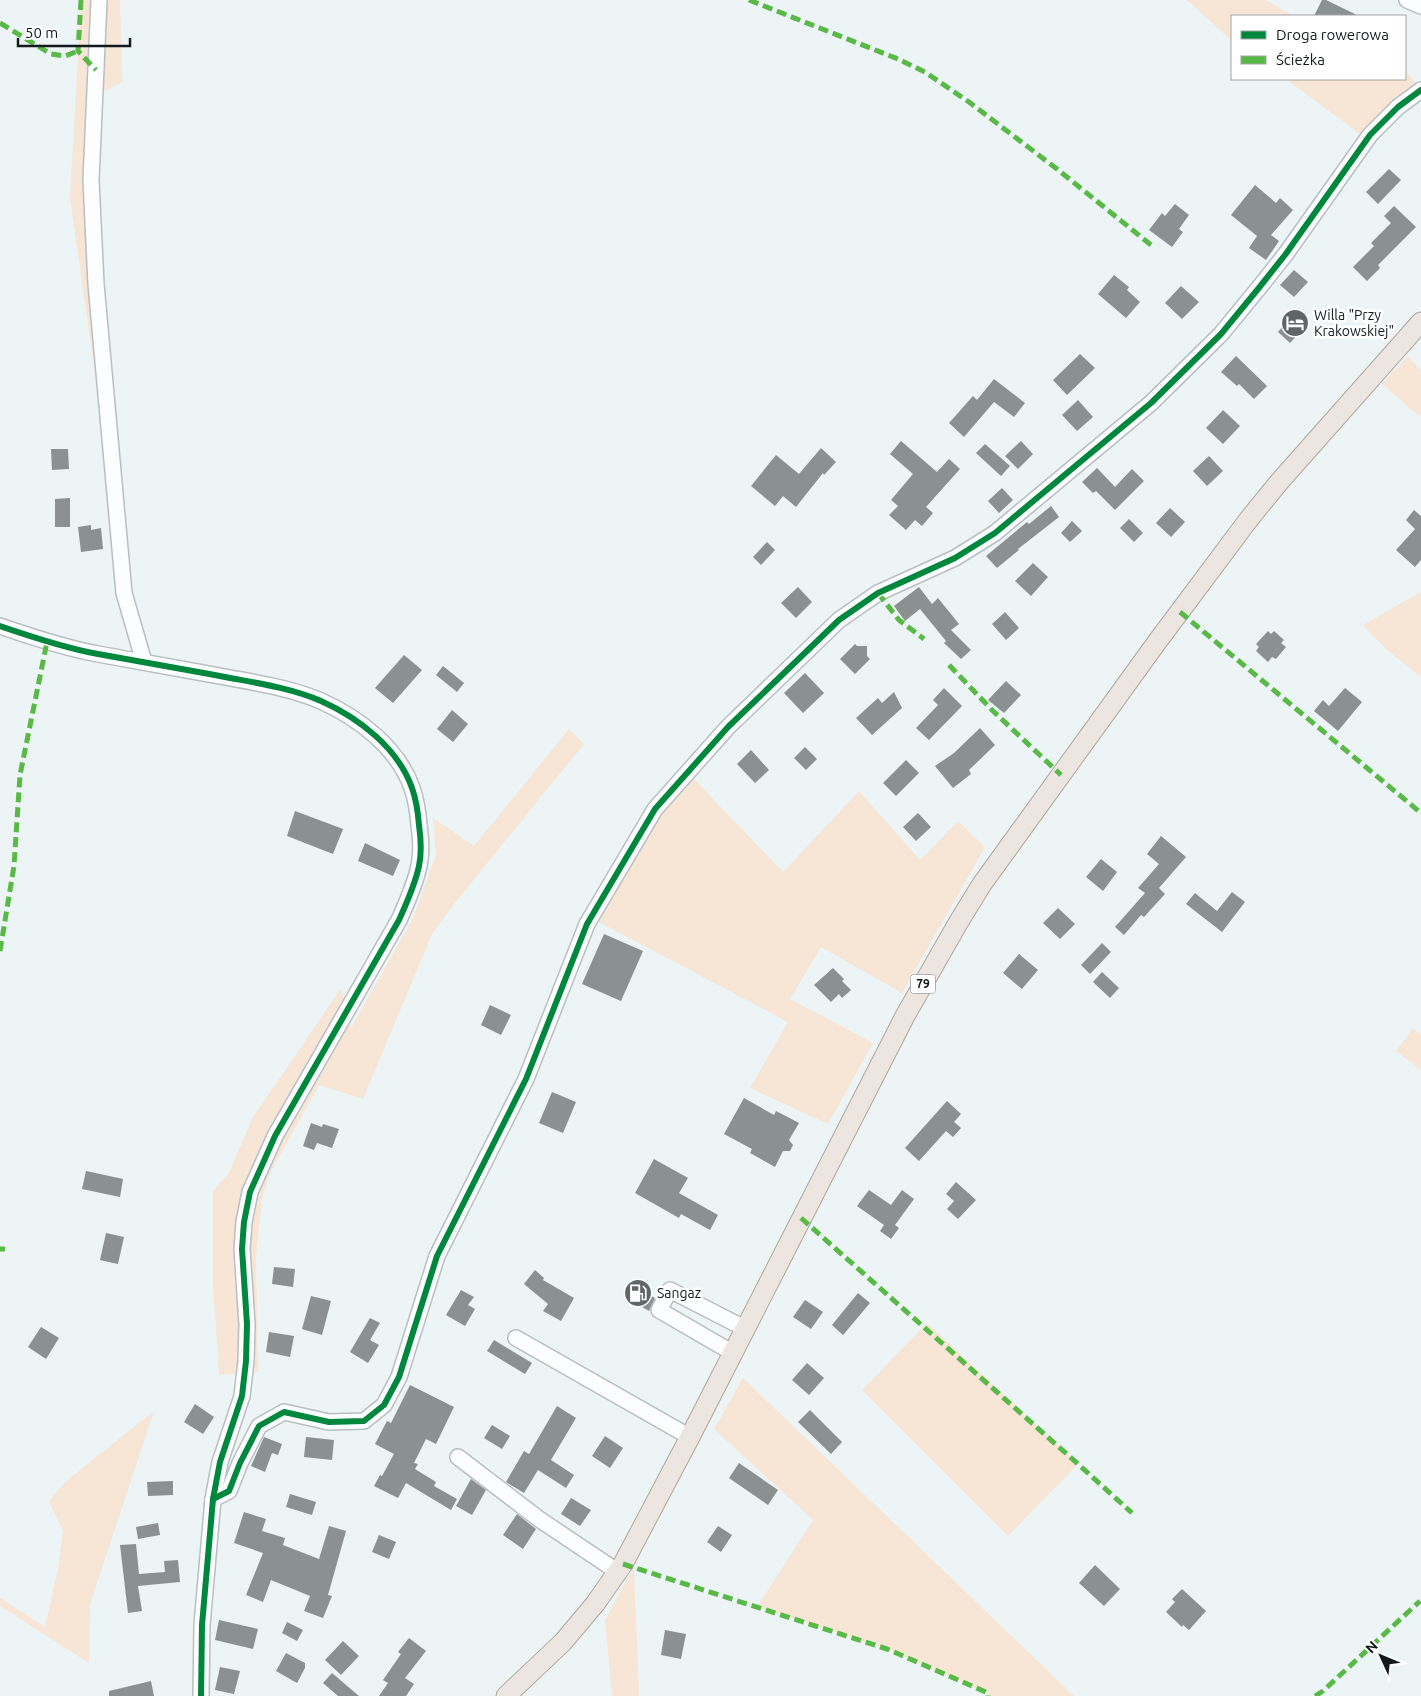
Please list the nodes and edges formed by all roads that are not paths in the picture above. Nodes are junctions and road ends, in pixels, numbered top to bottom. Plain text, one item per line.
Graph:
1 (99, 0) edge
2 (1406, 0) edge
3 (1421, 6) edge
4 (1421, 90) edge
5 (1421, 322) edge
6 (0, 626) edge
7 (144, 662) junction
8 (746, 1329) junction
9 (516, 1338) dead end
10 (733, 1353) junction
11 (690, 1437) junction
12 (458, 1457) dead end
13 (213, 1499) junction
14 (618, 1572) junction
15 (202, 1696) edge
16 (506, 1696) edge

1 - 7 street
2 - 3 street
4 - 13 street
5 - 8 main road, 79
6 - 7 street
7 - 13 street
8 - 10 main road, 79
8 - 10 street
9 - 11 street
10 - 11 main road, 79
11 - 14 main road, 79
12 - 14 street
13 - 15 street
14 - 16 main road, 79

